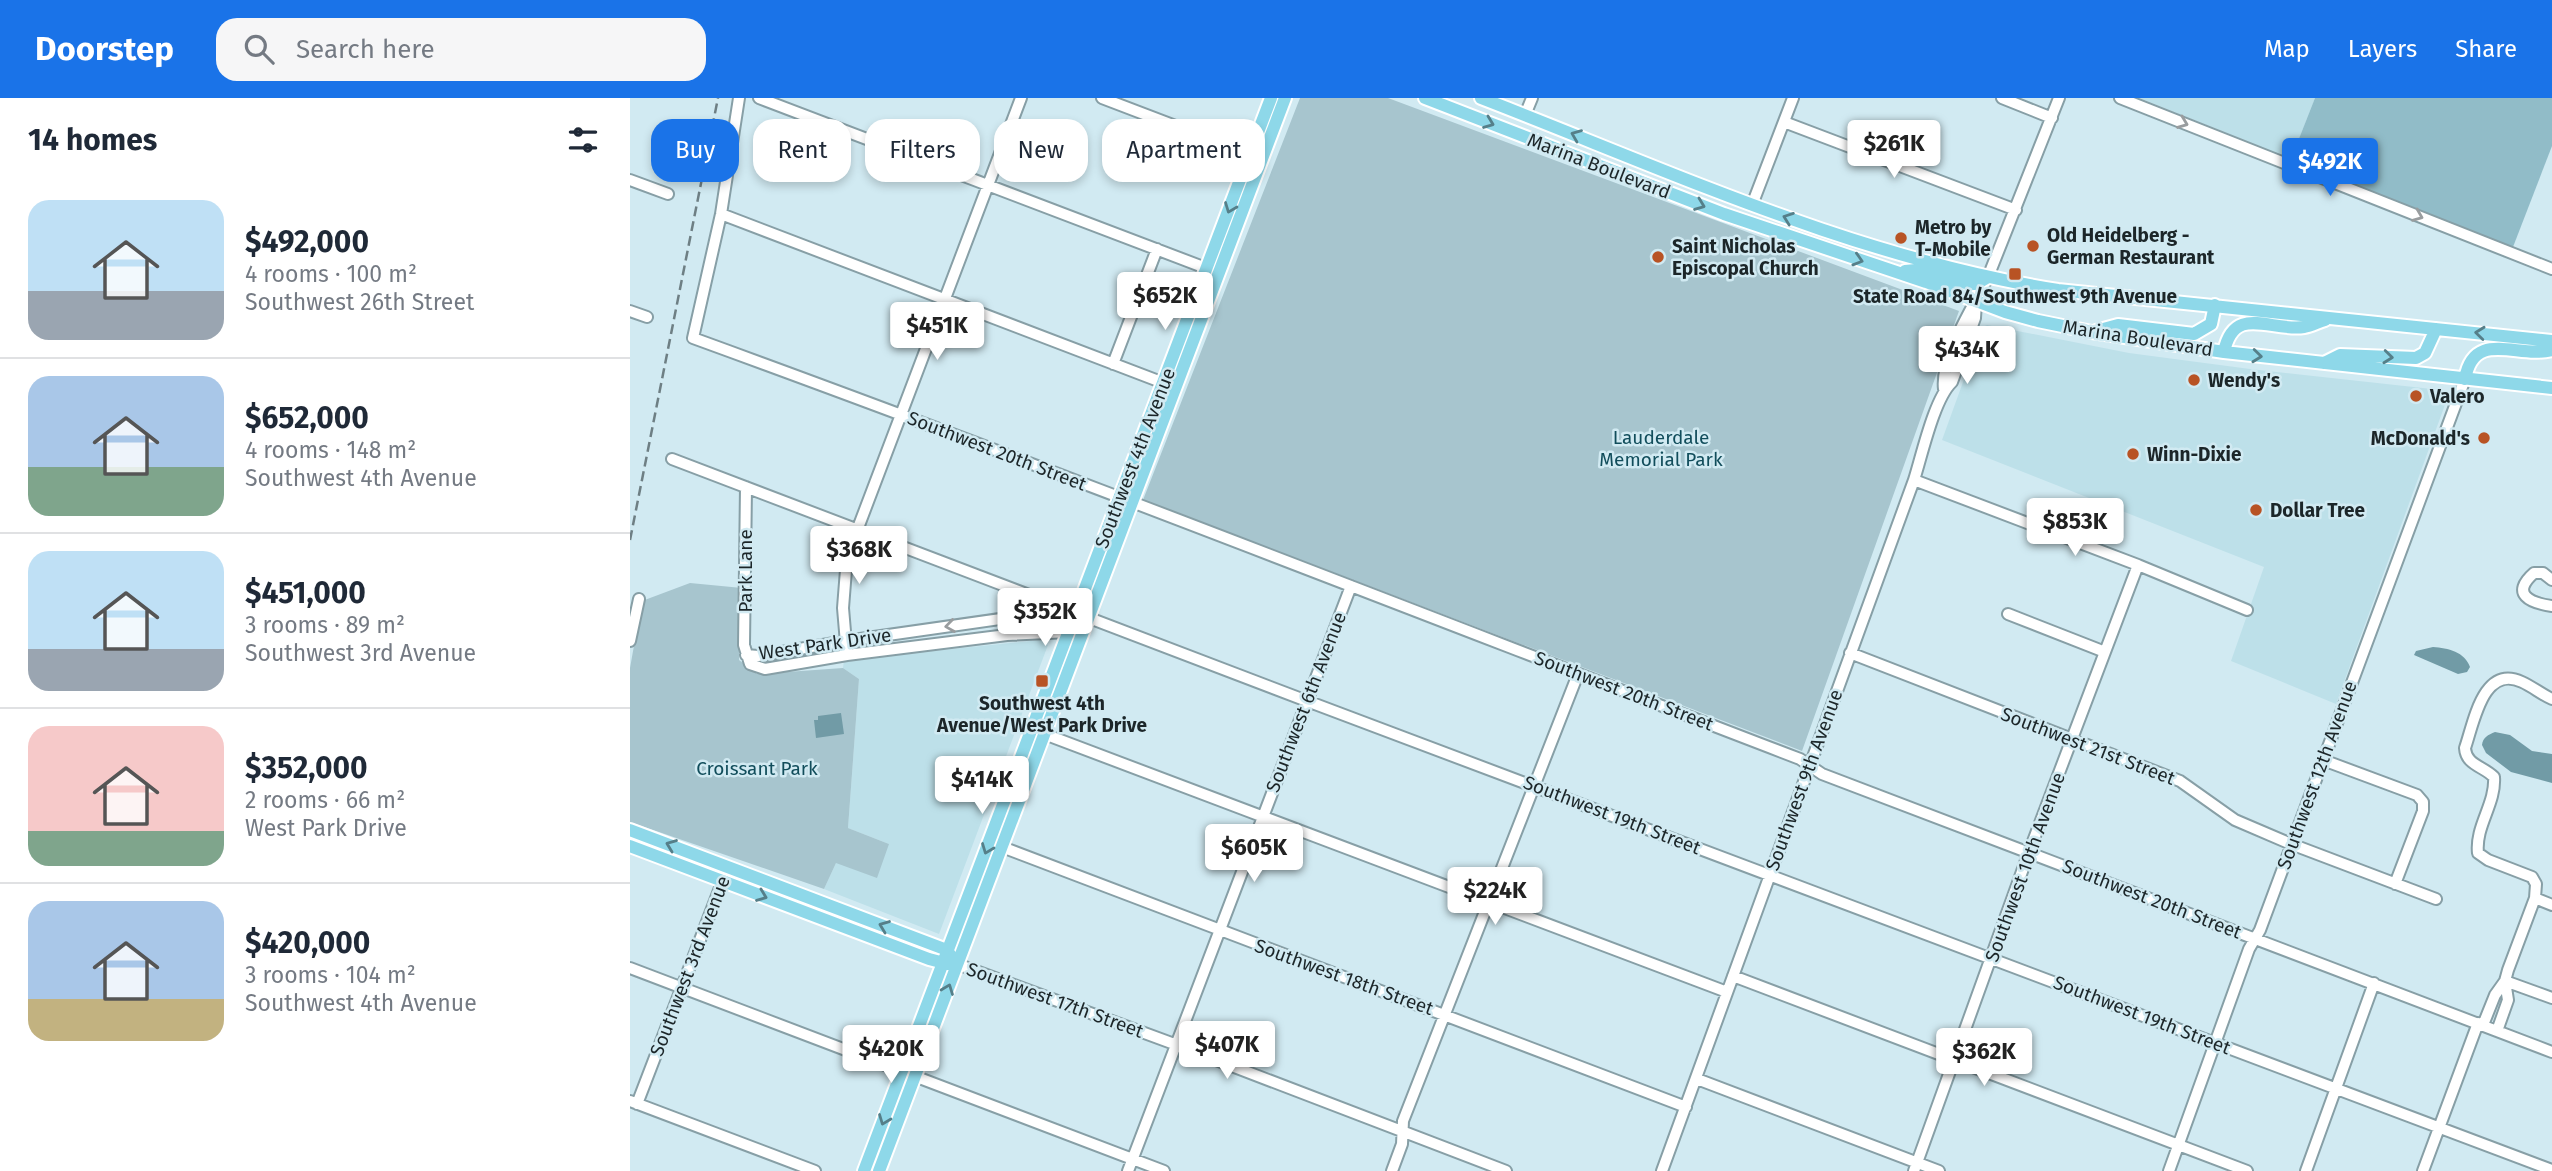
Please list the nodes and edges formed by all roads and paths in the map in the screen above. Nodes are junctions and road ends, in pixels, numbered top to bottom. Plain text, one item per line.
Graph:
1 (739, 98) edge
2 (759, 98) edge
3 (1021, 98) edge
4 (1102, 98) edge
5 (1271, 98) edge
6 (1285, 98) edge
7 (1425, 98) edge
8 (1481, 98) edge
9 (1532, 98) edge
10 (1793, 98) edge
11 (2002, 98) edge
12 (2059, 98) edge
13 (2120, 98) edge
14 (1525, 115) junction
15 (2052, 118) junction
16 (1157, 119) edge
17 (1784, 121) junction
18 (1265, 122) edge
19 (1265, 139) edge
20 (630, 180) edge
21 (1245, 182) edge
22 (1248, 182) edge
23 (987, 184) junction
24 (668, 194) dead end
25 (1752, 205) junction
26 (2016, 210) junction
27 (1724, 214) junction
28 (720, 215) junction
29 (1157, 249) junction
30 (1207, 268) junction
31 (2552, 269) edge
32 (1895, 272) junction
33 (1220, 273) junction
34 (1988, 277) junction
35 (944, 299) junction
36 (1976, 302) junction
37 (2215, 305) junction
38 (630, 311) edge
39 (647, 317) dead end
40 (2332, 318) junction
41 (2436, 329) junction
42 (2092, 332) junction
43 (2552, 341) edge
44 (2552, 350) edge
45 (2224, 352) junction
46 (1113, 363) junction
47 (2324, 363) junction
48 (2465, 379) junction
49 (1163, 383) junction
50 (1176, 388) junction
51 (2552, 388) edge
52 (900, 414) junction
53 (672, 459) dead end
54 (1914, 480) junction
55 (746, 487) junction
56 (1126, 501) junction
57 (857, 529) junction
58 (2138, 565) junction
59 (2552, 580) edge
60 (1351, 586) junction
61 (639, 599) dead end
62 (2552, 606) edge
63 (1066, 610) junction
64 (2246, 610) dead end
65 (2008, 614) dead end
66 (1089, 619) junction
67 (1069, 632) junction
68 (846, 641) junction
69 (630, 642) edge
70 (2105, 652) junction
71 (1850, 653) junction
72 (746, 654) junction
73 (847, 655) junction
74 (1578, 674) junction
75 (2552, 699) edge
76 (1307, 701) junction
77 (1039, 732) junction
78 (2072, 739) junction
79 (2323, 760) junction
80 (1809, 765) junction
81 (1535, 785) junction
82 (1262, 816) junction
83 (630, 830) edge
84 (2291, 844) junction
85 (630, 846) edge
86 (1002, 847) junction
87 (2029, 852) junction
88 (728, 867) junction
89 (1770, 875) junction
90 (723, 881) junction
91 (2395, 884) junction
92 (2535, 898) junction
93 (2436, 899) dead end
94 (1488, 902) junction
95 (2552, 905) edge
96 (1220, 931) junction
97 (2256, 938) junction
98 (947, 950) junction
99 (1991, 958) junction
100 (942, 964) junction
101 (957, 964) junction
102 (630, 968) edge
103 (1733, 976) junction
104 (2505, 981) junction
105 (2374, 984) junction
106 (683, 988) junction
107 (1727, 992) junction
108 (2552, 998) edge
109 (1444, 1015) junction
110 (2480, 1024) junction
111 (2497, 1031) junction
112 (2215, 1043) junction
113 (1177, 1045) junction
114 (2552, 1052) edge
115 (1955, 1060) junction
116 (902, 1072) junction
117 (915, 1078) junction
118 (1697, 1079) junction
119 (2336, 1088) junction
120 (634, 1103) edge
121 (1686, 1107) junction
122 (2440, 1128) junction
123 (1402, 1131) junction
124 (2178, 1145) junction
125 (1132, 1159) junction
126 (1916, 1167) edge
127 (2552, 1170) edge
128 (815, 1171) edge
129 (864, 1171) edge
130 (879, 1171) edge
131 (1128, 1171) edge
132 (1164, 1171) edge
133 (1392, 1171) edge
134 (1506, 1171) edge
135 (1662, 1171) edge
136 (1939, 1171) edge
137 (2169, 1171) edge
138 (2247, 1171) edge
139 (2306, 1171) edge
140 (2423, 1171) edge

1 - 28 street
2 - 23 street
3 - 23 street
4 - 16 street
5 - 18 main road, Southwest 4th Avenue
6 - 19 main road, Southwest 4th Avenue
7 -> 27 main road, Marina Boulevard
8 - 14 main road, Marina Boulevard
9 - 14 street
10 - 17 street
11 - 15 street
12 - 15 street, Southwest 9th Avenue
13 -> 31 street
25 -> 14 main road, Marina Boulevard
15 - 26 street, Southwest 9th Avenue
17 - 25 street
17 - 26 street
20 - 24 street
21 -> 30 main road, Southwest 4th Avenue
22 - 33 main road, Southwest 4th Avenue
23 - 29 street
23 - 35 street
25 - 27 main road
34 -> 25 main road, Marina Boulevard
26 - 34 street, Southwest 9th Avenue
27 -> 32 main road, Marina Boulevard
28 - 35 street
28 - 52 street, Southwest 20th Street
29 - 30 street
29 - 46 street
30 - 33 street
30 - 49 main road, Southwest 4th Avenue
32 - 34 main road
32 - 36 main road, Marina Boulevard
33 - 50 main road, Southwest 4th Avenue
34 - 36 street, Southwest 9th Avenue
34 - 37 main road, Marina Boulevard
35 - 46 street
35 - 52 street
36 - 42 main road, Marina Boulevard
36 - 54 street, Southwest 9th Avenue
37 - 40 main road, Marina Boulevard
37 - 42 main road
38 - 39 street
40 - 41 main road, Marina Boulevard
40 - 45 main road
43 -> 41 main road, Marina Boulevard
47 -> 41 main road
42 - 45 main road, Marina Boulevard
44 - 48 main road
45 -> 47 main road, Marina Boulevard
46 - 49 street
47 - 48 main road, Marina Boulevard
48 - 51 main road, Marina Boulevard
48 - 79 street, Southwest 12th Avenue
49 - 50 street
49 - 56 main road, Southwest 4th Avenue
50 - 56 main road, Southwest 4th Avenue
52 - 56 street, Southwest 20th Street
52 - 57 street
53 - 55 street, Southwest 19th Street
54 - 58 street
54 - 71 street, Southwest 9th Avenue
55 - 57 street, Southwest 19th Street
55 - 72 street, Park Lane
56 - 60 street, Southwest 20th Street
56 - 63 main road, Southwest 4th Avenue
56 - 66 main road, Southwest 4th Avenue
57 - 63 street, Southwest 19th Street
57 - 68 street
58 - 64 street
58 - 70 street, Southwest 10th Avenue
59 - 62 street
60 - 74 street, Southwest 20th Street
60 - 76 street, Southwest 6th Avenue
61 - 69 street
63 - 66 street, Southwest 19th Street
63 - 67 main road, Southwest 4th Avenue
63 -> 68 street, West Park Drive
65 - 70 street
66 - 76 street, Southwest 19th Street
66 - 77 main road, Southwest 4th Avenue
67 - 73 street, West Park Drive
67 - 77 main road, Southwest 4th Avenue
68 - 72 street, West Park Drive
68 - 73 street
70 - 78 street, Southwest 10th Avenue
71 - 78 street, Southwest 21st Street
71 - 80 street, Southwest 9th Avenue
72 - 73 street, West Park Drive
74 - 80 street, Southwest 20th Street
74 - 81 street
75 - 92 street
76 - 81 street, Southwest 19th Street
76 - 82 street, Southwest 6th Avenue
77 - 82 street
77 - 86 main road, Southwest 4th Avenue
77 -> 98 main road, Southwest 4th Avenue
78 - 84 street, Southwest 21st Street
78 - 87 street, Southwest 10th Avenue
79 - 84 street, Southwest 12th Avenue
79 - 91 street
80 - 87 street, Southwest 20th Street
80 - 89 street, Southwest 9th Avenue
81 - 89 street, Southwest 19th Street
81 - 94 street
82 - 94 street
82 - 96 street, Southwest 6th Avenue
88 -> 83 main road, Southwest 17th Street
84 - 91 street, Southwest 21st Street
84 - 97 street, Southwest 12th Avenue
85 - 90 main road, Southwest 17th Street
86 - 96 street, Southwest 18th Street
86 - 101 main road, Southwest 4th Avenue
87 - 97 street, Southwest 20th Street
87 - 99 street, Southwest 10th Avenue
88 - 90 street, Southwest 3rd Avenue
98 -> 88 main road, Southwest 17th Street
89 - 99 street, Southwest 19th Street
89 - 103 street, Southwest 9th Avenue
90 -> 100 main road, Southwest 17th Street
90 - 106 street, Southwest 3rd Avenue
91 - 93 street, Southwest 21st Street
92 - 95 street
92 - 104 street
94 - 107 street
94 - 109 street
96 - 109 street, Southwest 18th Street
96 - 113 street, Southwest 6th Avenue
97 - 105 street, Southwest 20th Street
97 - 112 street, Southwest 12th Avenue
98 - 100 main road, Southwest 4th Avenue
98 - 101 main road, Southwest 17th Street
99 - 112 street, Southwest 19th Street
99 - 115 street, Southwest 10th Avenue
100 - 101 main road, Southwest 17th Street
100 - 116 main road, Southwest 4th Avenue
101 - 113 street, Southwest 17th Street
117 -> 101 main road, Southwest 4th Avenue
102 - 106 street
103 - 107 street, Southwest 9th Avenue
103 - 115 street
104 - 108 street
104 - 110 street
104 - 111 street
105 - 110 street, Southwest 20th Street
105 - 119 street
106 - 116 street
106 - 120 street, Southwest 3rd Avenue
107 - 118 street, Southwest 9th Avenue
109 - 121 street, Southwest 18th Street
109 - 123 street
110 - 111 street, Southwest 20th Street
110 - 122 street
111 - 114 street, Southwest 20th Street
112 - 119 street, Southwest 19th Street
112 - 124 street, Southwest 12th Avenue
113 - 123 street, Southwest 17th Street
113 - 125 street, Southwest 6th Avenue
115 - 124 street
115 - 126 street, Southwest 10th Avenue
116 - 117 street
116 -> 129 main road, Southwest 4th Avenue
117 - 125 street
117 - 130 main road, Southwest 4th Avenue
118 - 121 street, Southwest 9th Avenue
118 - 126 street
119 - 122 street, Southwest 19th Street
119 - 139 street
120 - 128 street
121 - 135 street, Southwest 9th Avenue
122 - 127 street, Southwest 19th Street
122 - 140 street
123 - 133 street
123 - 134 street, Southwest 17th Street
124 - 137 street, Southwest 12th Avenue
124 - 138 street
125 - 131 street, Southwest 6th Avenue
125 - 132 street
126 - 136 street

